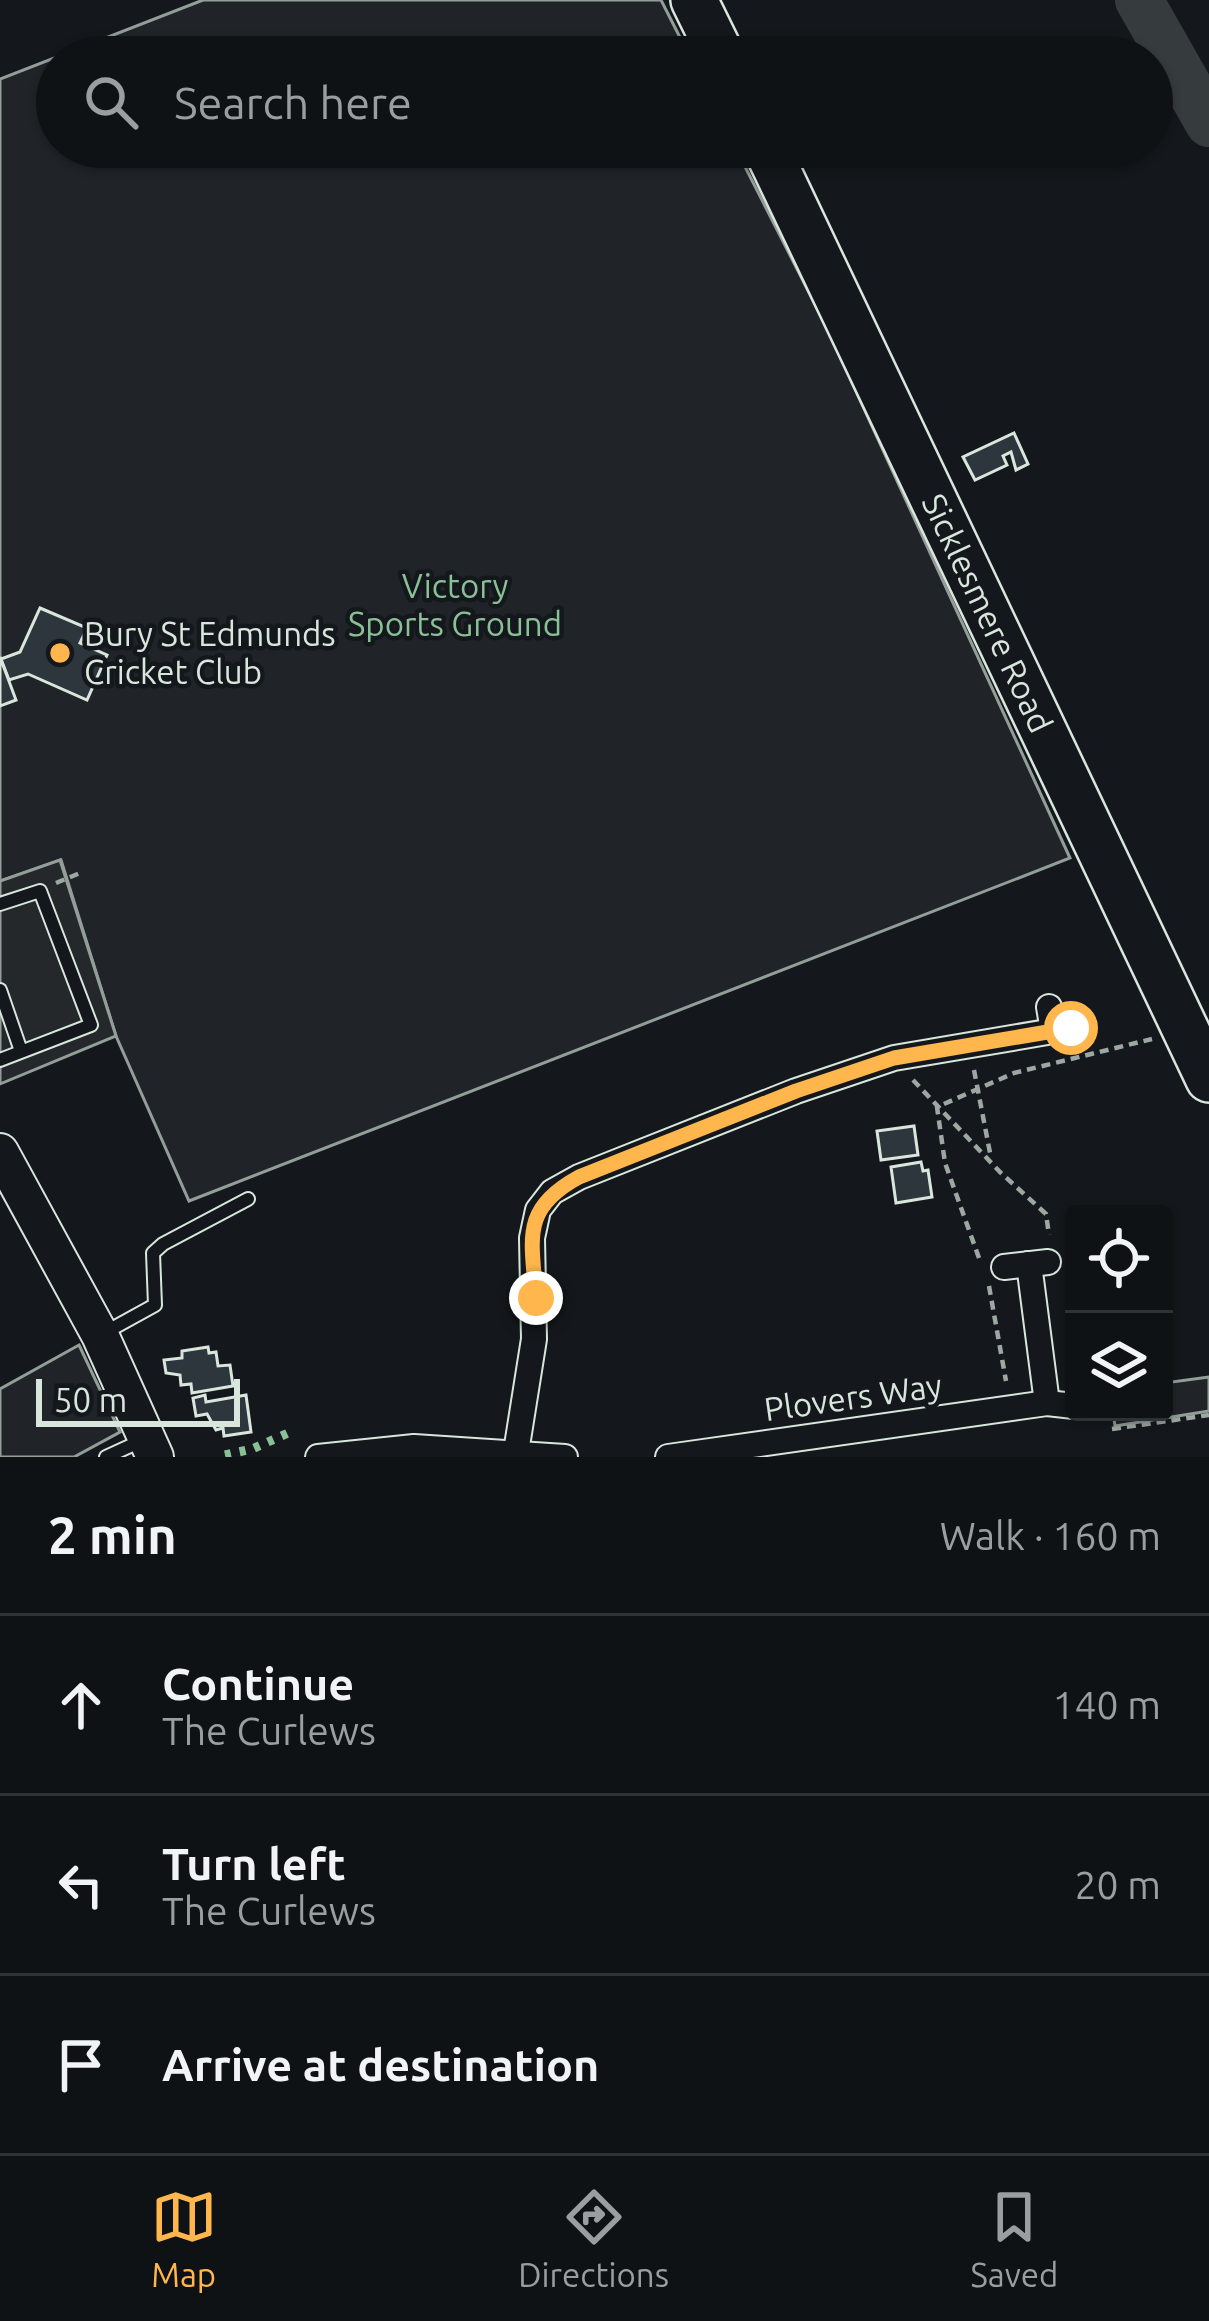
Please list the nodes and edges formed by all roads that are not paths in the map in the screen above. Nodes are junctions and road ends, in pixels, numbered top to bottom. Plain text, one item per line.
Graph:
1 (694, 0) edge
2 (712, 36) edge
3 (776, 168) edge
4 (0, 904) edge
5 (0, 990) edge
6 (1058, 1022) dead end
7 (21, 1052) junction
8 (0, 1060) edge
9 (1209, 1079) edge
10 (0, 1152) edge
11 (248, 1199) dead end
12 (1027, 1264) road end
13 (100, 1335) junction
14 (1047, 1403) junction
15 (1065, 1409) edge
16 (151, 1448) edge
17 (516, 1452) junction
18 (106, 1457) edge
19 (318, 1457) edge
20 (565, 1457) edge
21 (668, 1457) edge

1 - 2 highway
3 - 9 highway, Sicklesmere Road
4 - 7 lane
5 - 7 lane
6 - 17 street
7 - 8 lane
10 - 13 street
11 - 13 lane
12 - 14 street
13 - 16 street
14 - 15 street, Plovers Way
14 - 21 street, Plovers Way
16 - 18 lane
17 - 19 street
17 - 20 street

